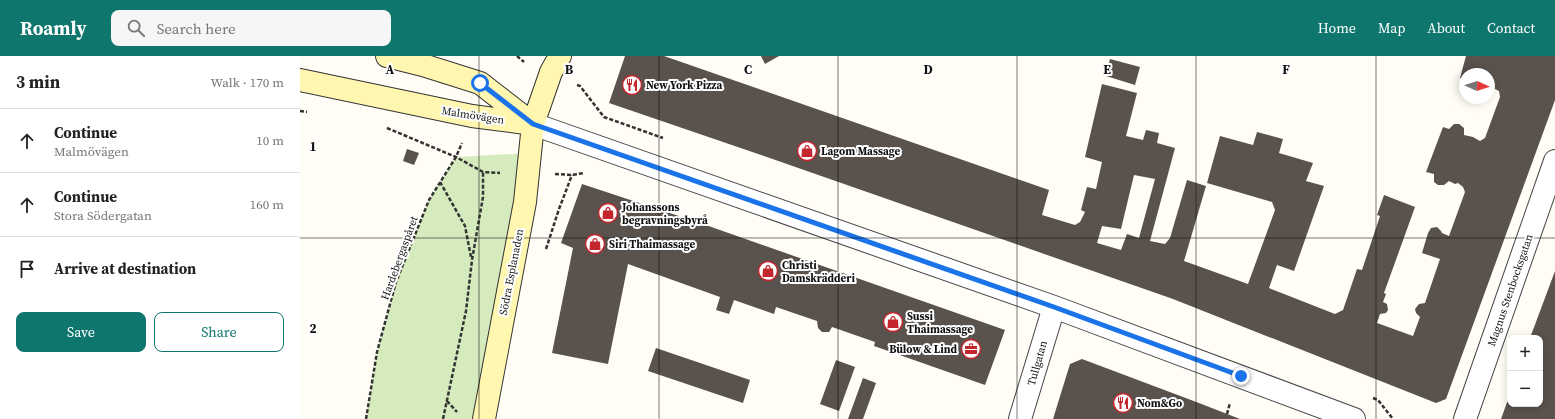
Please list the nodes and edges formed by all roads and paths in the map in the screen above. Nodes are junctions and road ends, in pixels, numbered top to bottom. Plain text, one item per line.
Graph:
1 (387, 56) edge
2 (560, 56) edge
3 (300, 80) edge
4 (580, 86) dead end
5 (300, 111) edge
6 (308, 112) dead end
7 (622, 123) dead end
8 (533, 124) junction
9 (386, 128) dead end
10 (456, 157) junction
11 (1555, 161) edge
12 (482, 172) junction
13 (528, 174) junction
14 (440, 182) junction
15 (472, 260) junction
16 (1054, 307) junction
17 (447, 400) junction
18 (1378, 400) dead end
19 (459, 414) dead end
20 (366, 419) edge
21 (442, 419) edge
22 (484, 419) edge
23 (1020, 419) edge
24 (1354, 419) edge
25 (1393, 419) edge
26 (1465, 419) edge

1 - 8 street, Malmövägen
2 - 8 street, Södra Esplanaden
3 - 8 street, Malmövägen
4 - 7 path
5 - 6 path
8 - 13 street, Södra Esplanaden
8 - 16 street
9 - 10 path
10 - 12 path
10 - 14 path, Hardebergaspåret
11 - 26 street, Magnus Stenbocksgatan
12 - 13 path
12 - 15 path
13 - 22 street, Södra Esplanaden
14 - 15 path
14 - 20 path, Hardebergaspåret
15 - 17 path
16 - 23 street, Tullgatan
16 - 24 street
17 - 19 path
17 - 21 path
18 - 25 path

